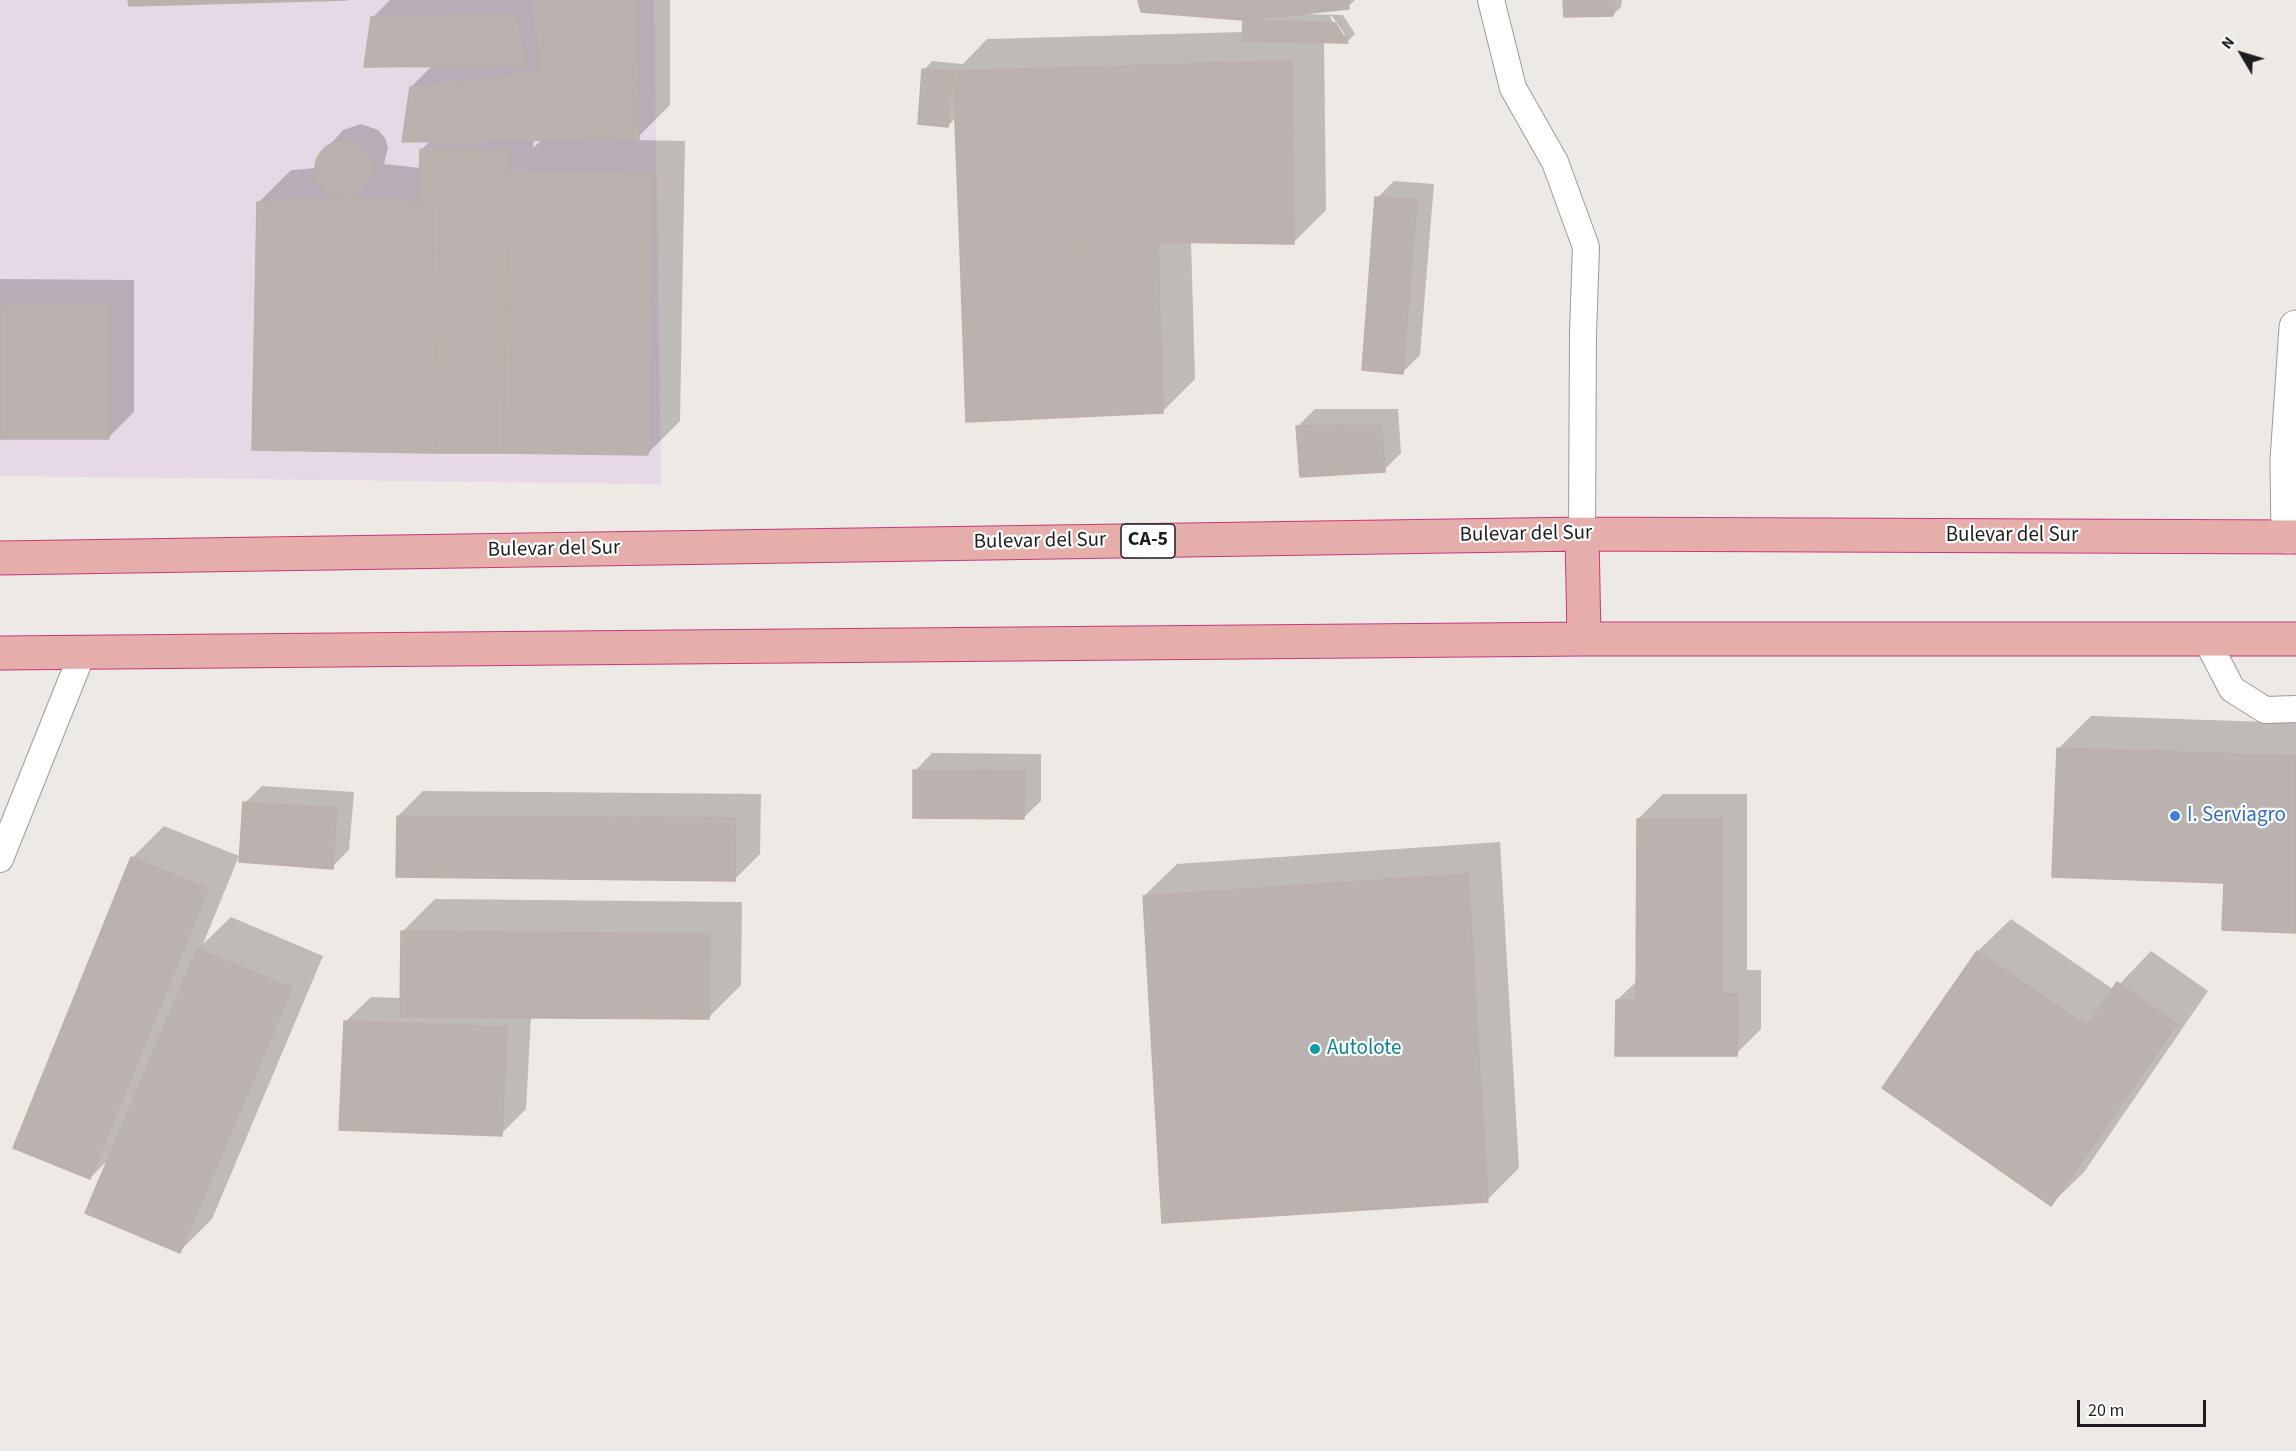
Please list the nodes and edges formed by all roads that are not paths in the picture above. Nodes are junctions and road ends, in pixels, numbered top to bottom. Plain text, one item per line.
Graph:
1 (1491, 0) edge
2 (2296, 327) edge
3 (1582, 534) junction
4 (2292, 537) edge
5 (0, 558) edge
6 (1584, 639) junction
7 (2206, 639) junction
8 (2296, 639) edge
9 (0, 653) edge
10 (82, 654) junction
11 (2296, 709) edge
12 (0, 859) edge

1 - 3 lane
2 - 4 street
3 - 4 highway, Bulevar del Sur / CA-5
3 - 5 highway, Bulevar del Sur / CA-5
3 - 6 highway
6 - 7 highway
6 - 10 highway
7 - 8 highway
7 - 11 lane
9 - 10 highway
10 - 12 lane

